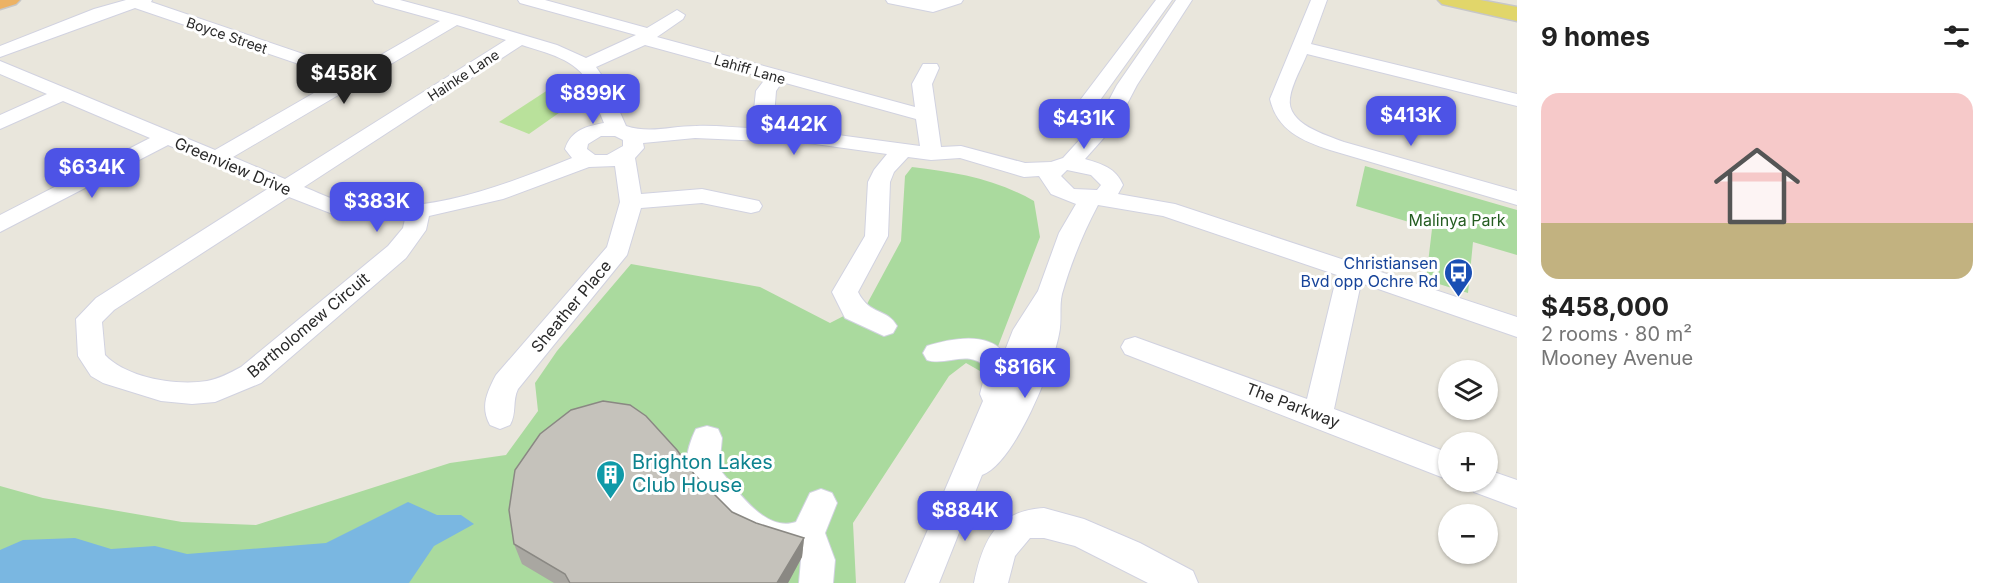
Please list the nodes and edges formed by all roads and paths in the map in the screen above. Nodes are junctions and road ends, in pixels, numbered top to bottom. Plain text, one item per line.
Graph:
1 (9, 0) edge
2 (381, 0) edge
3 (526, 0) edge
4 (894, 0) edge
5 (955, 0) edge
6 (1164, 0) edge
7 (1184, 0) edge
8 (1319, 0) edge
9 (1449, 0) edge
10 (140, 1) edge
11 (0, 3) edge
12 (1517, 14) edge
13 (677, 15) dead end
14 (452, 21) junction
15 (647, 37) junction
16 (519, 39) junction
17 (1301, 47) junction
18 (0, 52) edge
19 (585, 65) junction
20 (0, 68) edge
21 (930, 68) dead end
22 (354, 77) junction
23 (777, 77) junction
24 (62, 94) junction
25 (607, 100) junction
26 (1517, 100) edge
27 (927, 116) junction
28 (0, 123) edge
29 (1107, 123) junction
30 (1291, 124) junction
31 (1268, 126) dead end
32 (762, 135) junction
33 (165, 138) junction
34 (626, 143) junction
35 (904, 150) junction
36 (587, 151) junction
37 (932, 154) junction
38 (216, 158) junction
39 (1060, 177) junction
40 (286, 188) junction
41 (1101, 188) junction
42 (630, 195) junction
43 (1517, 198) edge
44 (751, 206) dead end
45 (419, 210) junction
46 (0, 225) edge
47 (1071, 233) junction
48 (1351, 270) junction
49 (1050, 293) junction
50 (884, 327) dead end
51 (1517, 327) edge
52 (1026, 330) junction
53 (1135, 347) dead end
54 (1318, 415) junction
55 (500, 417) dead end
56 (990, 417) junction
57 (707, 438) dead end
58 (1438, 463) edge
59 (963, 486) junction
60 (1498, 487) edge
61 (1517, 494) edge
62 (816, 583) edge
63 (922, 583) edge
64 (991, 583) edge
65 (1181, 583) edge

1 - 11 highway
2 - 14 street
3 - 15 street, Lahiff Lane
4 - 5 street
6 - 29 street
7 - 29 street
8 - 17 street
9 - 12 main road
10 - 18 street
10 - 22 street, Boyce Street
13 - 15 street
14 - 16 street
14 - 22 street
15 - 19 street
15 - 23 street, Lahiff Lane
16 - 19 street
16 - 40 street, Hainke Lane
17 - 26 street
17 - 30 street
19 - 25 street, Sheather Place
20 - 24 street, Greenview Drive
21 - 27 street
22 - 38 street
23 - 27 street, Lahiff Lane
23 - 32 street
24 - 28 street
24 - 33 street, Greenview Drive
25 - 34 street, Sheather Place
25 - 36 street
27 - 37 street
29 - 39 street
29 - 41 street
30 - 31 street
30 - 43 street
32 - 34 street
32 - 35 street
33 - 38 street, Greenview Drive
33 - 46 street
34 - 36 street
34 - 36 street
34 - 42 street, Sheather Place
35 - 37 street
35 - 50 street
36 - 42 street
36 - 45 street, Greenview Drive
37 - 39 street
38 - 40 street, Greenview Drive
39 - 41 street
39 - 41 street
39 - 47 street
40 - 45 street, Greenview Drive
40 - 45 street, Bartholomew Circuit
41 - 47 street
41 - 48 street
42 - 44 street
42 - 55 street, Sheather Place
47 - 49 street
48 - 51 street
48 - 54 street
49 - 52 street
49 - 59 street
52 - 56 street
52 - 56 street
53 - 54 street, The Parkway
54 - 58 street, The Parkway
56 - 59 street
57 - 62 street
59 - 63 street
60 - 61 street
64 - 65 street

